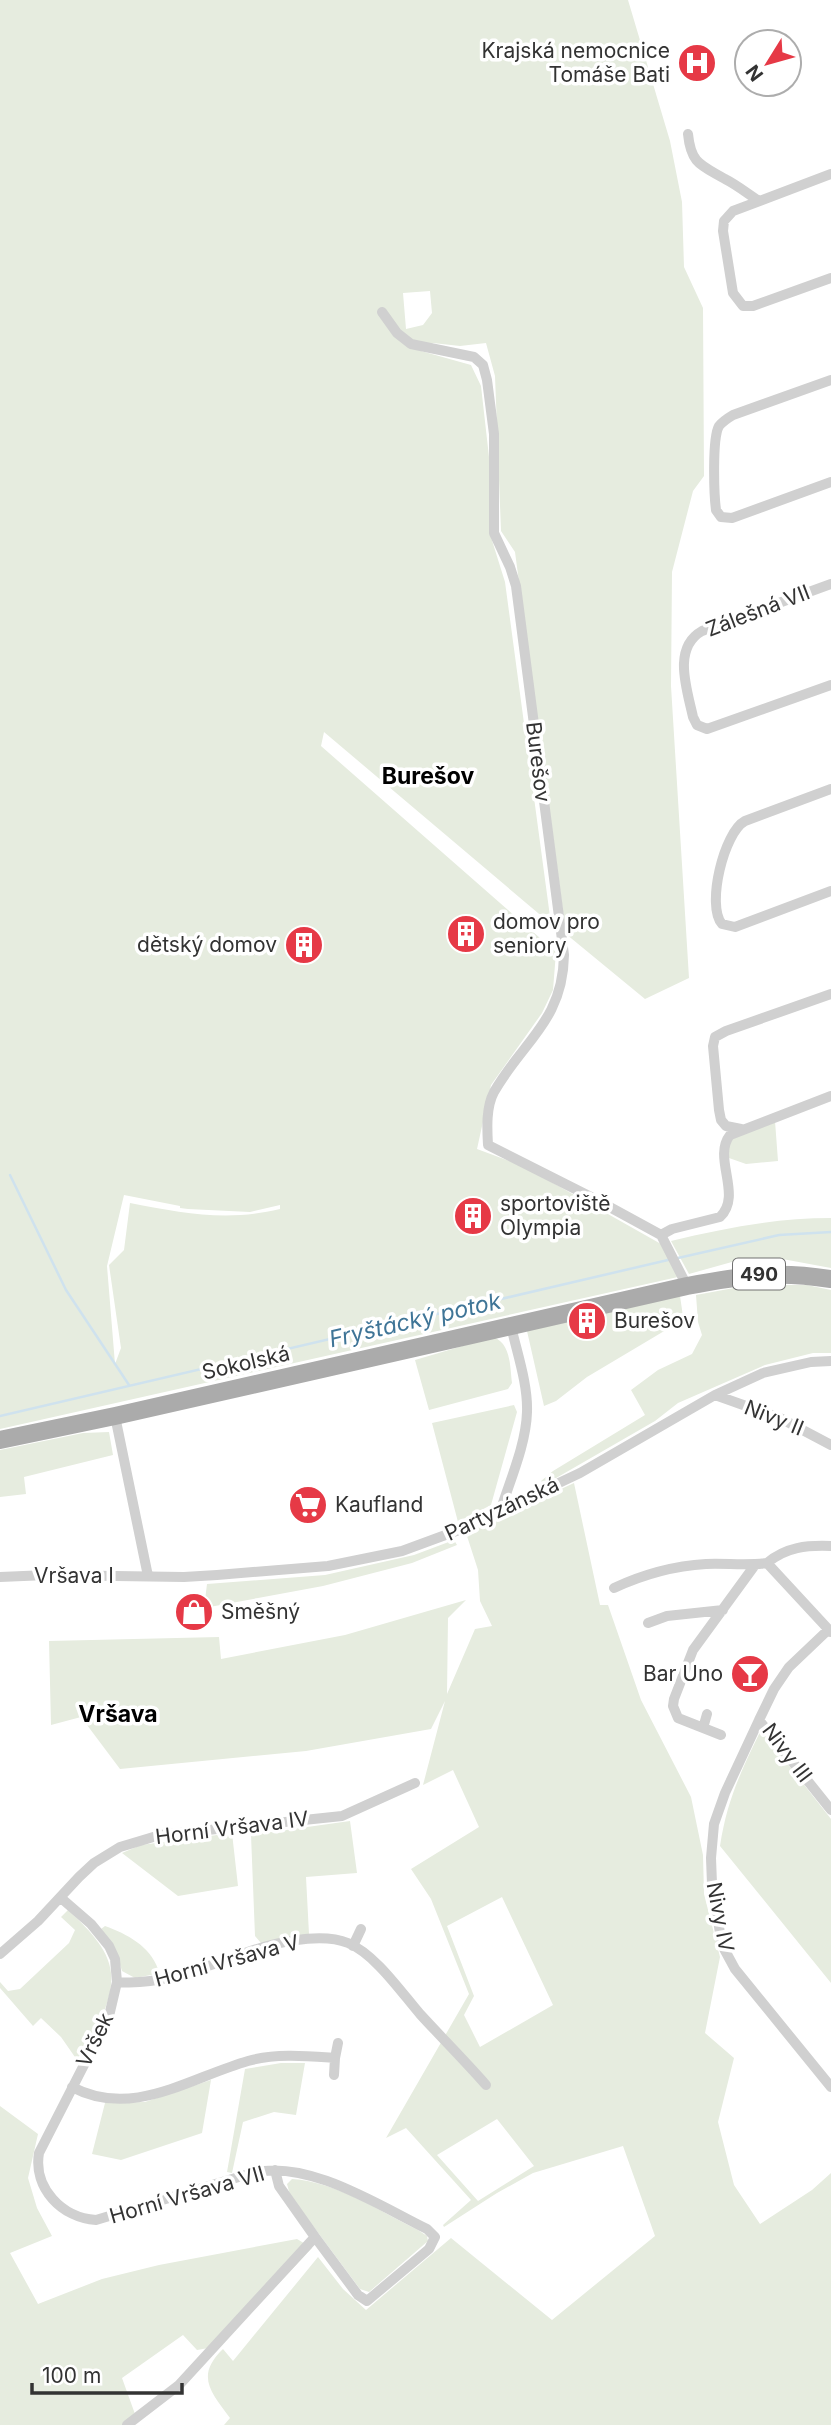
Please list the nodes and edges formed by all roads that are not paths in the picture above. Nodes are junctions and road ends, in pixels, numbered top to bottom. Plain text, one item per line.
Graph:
1 (688, 134) dead end
2 (831, 174) edge
3 (759, 201) junction
4 (831, 278) edge
5 (382, 312) dead end
6 (831, 380) edge
7 (831, 482) edge
8 (831, 584) edge
9 (831, 685) edge
10 (831, 789) edge
11 (831, 891) edge
12 (831, 994) edge
13 (831, 1096) edge
14 (741, 1129) junction
15 (664, 1240) junction
16 (831, 1279) edge
17 (685, 1280) junction
18 (511, 1326) junction
19 (831, 1361) edge
20 (715, 1395) junction
21 (115, 1416) junction
22 (0, 1440) edge
23 (831, 1445) edge
24 (500, 1512) junction
25 (831, 1546) edge
26 (767, 1563) junction
27 (755, 1565) junction
28 (148, 1576) junction
29 (0, 1577) edge
30 (614, 1588) dead end
31 (723, 1610) junction
32 (648, 1623) dead end
33 (830, 1630) edge
34 (707, 1714) dead end
35 (759, 1720) junction
36 (703, 1728) junction
37 (721, 1735) dead end
38 (415, 1783) dead end
39 (831, 1810) edge
40 (61, 1899) junction
41 (361, 1929) dead end
42 (353, 1946) junction
43 (0, 1954) edge
44 (117, 1982) junction
45 (338, 2043) dead end
46 (335, 2058) junction
47 (334, 2075) dead end
48 (486, 2085) dead end
49 (72, 2087) junction
50 (831, 2087) edge
51 (38, 2153) joint
52 (275, 2170) junction
53 (315, 2237) junction
54 (127, 2425) edge

1 - 3 street
2 - 3 street
3 - 4 street
5 - 15 street, Burešov
6 - 7 street
8 - 9 street, Zálešná VII
10 - 11 street
12 - 14 street
13 - 14 street
14 - 15 street
15 - 17 street
16 - 17 main road, Sokolská / 490
17 - 18 main road, Sokolská / 490
18 - 21 main road, Sokolská / 490
18 - 24 street
19 - 20 street, Partyzánská
20 - 23 street, Nivy II
20 - 24 street, Partyzánská
21 - 22 main road, Sokolská / 490
21 - 28 street
24 - 28 street, Partyzánská
25 - 26 street
26 - 27 street
26 - 33 street
27 - 30 street
27 - 31 street
28 - 29 street, Vršava I
31 - 32 street
31 - 36 street
33 - 35 street, Nivy III
34 - 36 street
35 - 39 street, Nivy III
35 - 50 street, Nivy IV
36 - 37 street
38 - 40 street, Horní Vršava IV
40 - 43 street, Horní Vršava IV
40 - 44 street, Vršek
41 - 42 street
42 - 44 street, Horní Vršava V
42 - 48 street, Horní Vršava V
44 - 49 street, Vršek
45 - 46 street
46 - 47 street
46 - 49 street
49 - 51 street, Vršek
51 - 52 street, Horní Vršava VII
52 - 53 street
52 - 53 street, Horní Vršava VII
53 - 54 street

